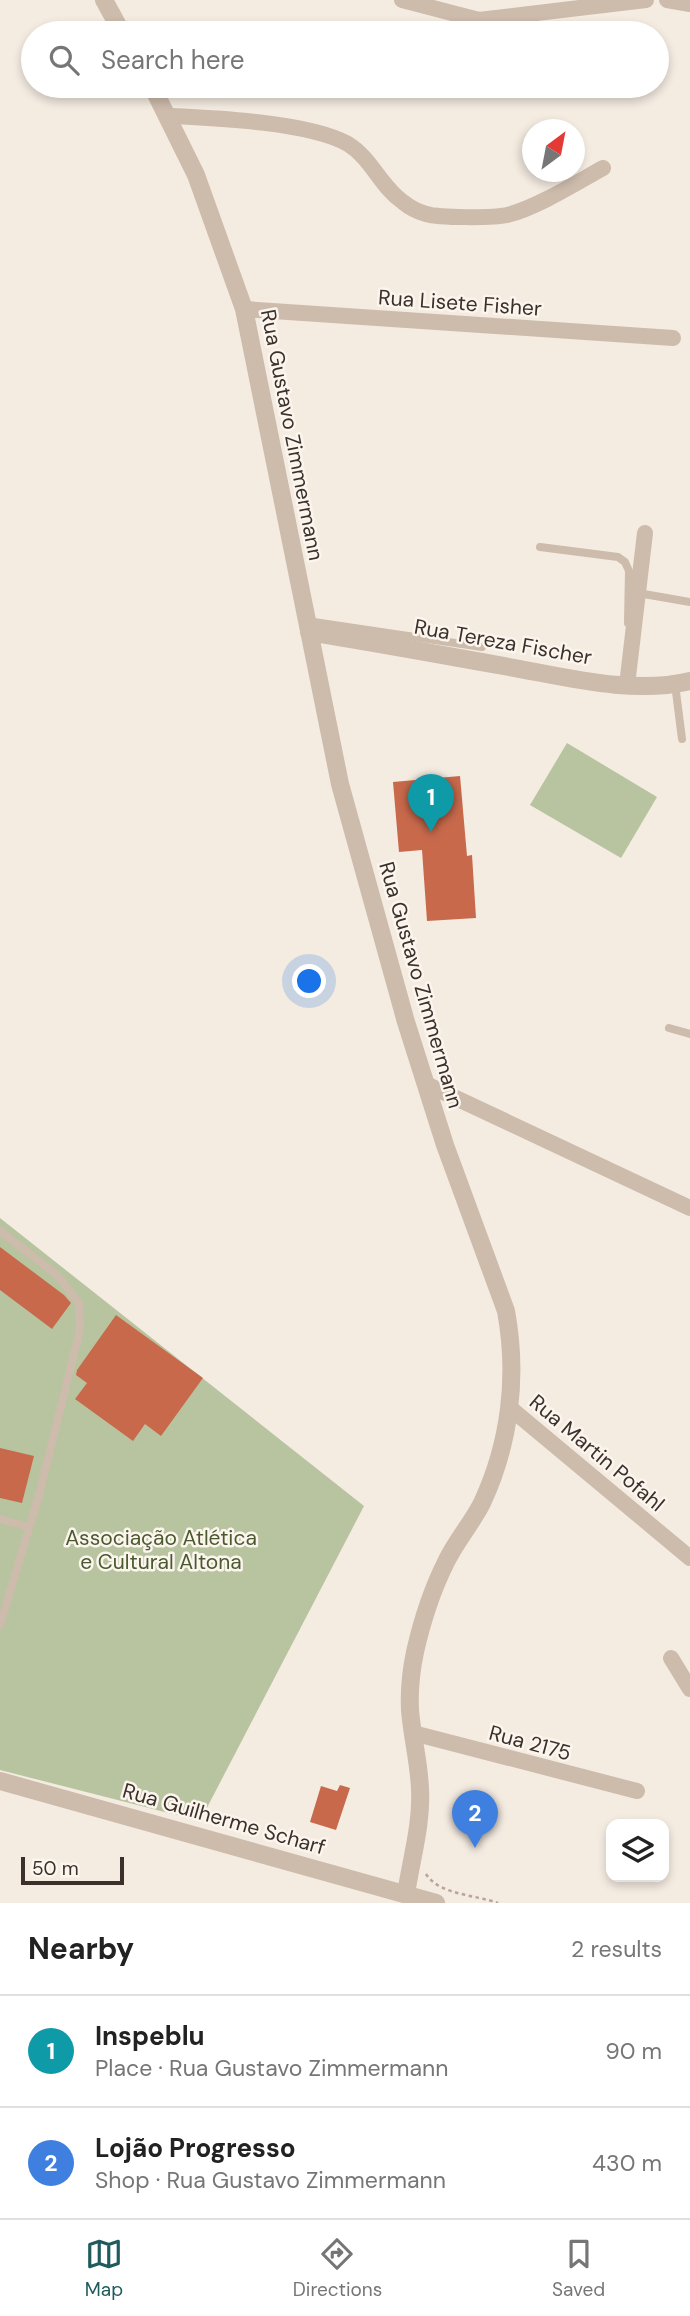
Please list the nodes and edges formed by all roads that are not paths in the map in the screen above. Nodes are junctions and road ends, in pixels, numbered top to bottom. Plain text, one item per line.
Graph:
1 (104, 0) edge
2 (402, 0) edge
3 (646, 0) edge
4 (667, 0) edge
5 (690, 4) edge
6 (115, 21) edge
7 (159, 98) edge
8 (169, 116) junction
9 (603, 168) dead end
10 (244, 309) junction
11 (673, 338) dead end
12 (645, 533) dead end
13 (540, 547) dead end
14 (638, 593) junction
15 (690, 602) edge
16 (308, 627) junction
17 (633, 635) junction
18 (482, 647) dead end
19 (683, 683) edge
20 (627, 685) junction
21 (682, 739) dead end
22 (669, 1028) dead end
23 (690, 1034) edge
24 (426, 1084) junction
25 (690, 1208) edge
26 (0, 1231) edge
27 (510, 1408) junction
28 (0, 1519) edge
29 (29, 1527) junction
30 (690, 1558) edge
31 (0, 1625) edge
32 (671, 1658) dead end
33 (690, 1689) edge
34 (414, 1733) junction
35 (0, 1781) edge
36 (637, 1791) dead end
37 (406, 1894) junction
38 (436, 1903) edge

1 - 6 street
2 - 3 street
4 - 5 street
7 - 8 street, Rua Gustavo Zimmermann
8 - 9 street
8 - 10 street, Rua Gustavo Zimmermann
10 - 11 street, Rua Lisete Fisher
10 - 16 street, Rua Gustavo Zimmermann
12 - 14 street
13 - 17 lane
14 - 15 lane
14 - 17 street
16 - 18 lane
16 - 20 street, Rua Tereza Fischer
16 - 24 street, Rua Gustavo Zimmermann
17 - 20 street
19 - 20 street, Rua Tereza Fischer
19 - 21 lane
22 - 23 lane
24 - 25 street
24 - 27 street, Rua Gustavo Zimmermann
26 - 29 lane
27 - 30 street, Rua Martin Pofahl
27 - 34 street, Rua Gustavo Zimmermann
28 - 29 lane
29 - 31 lane
32 - 33 street
34 - 36 street, Rua 2175
34 - 37 street, Rua Gustavo Zimmermann
35 - 37 street, Rua Guilherme Scharf
37 - 38 street, Rua Guilherme Scharf

